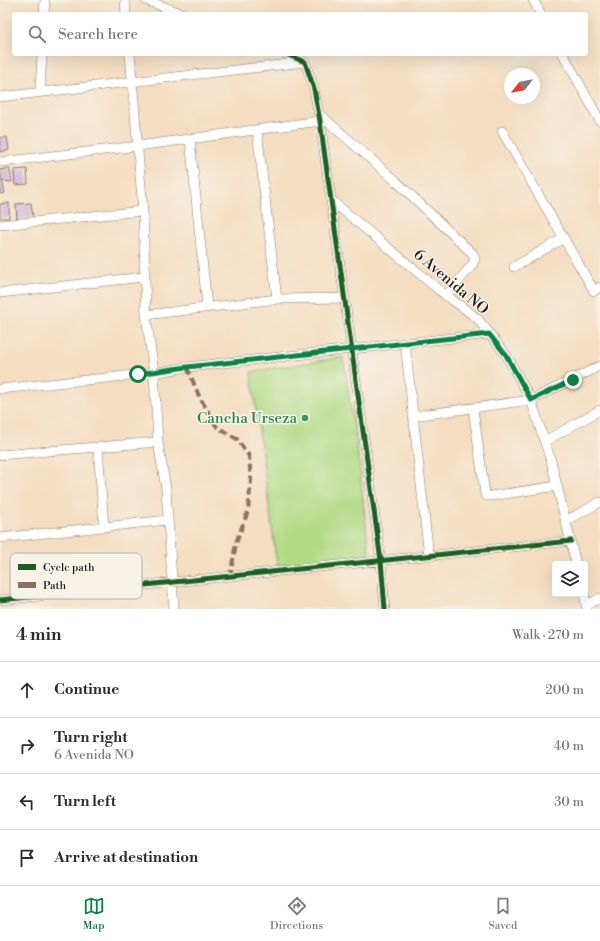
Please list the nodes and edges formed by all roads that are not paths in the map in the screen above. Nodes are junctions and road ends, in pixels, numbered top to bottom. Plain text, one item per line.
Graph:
1 (45, 0) edge
2 (125, 0) edge
3 (146, 0) edge
4 (533, 0) edge
5 (44, 12) edge
6 (126, 12) edge
7 (178, 12) edge
8 (540, 12) edge
9 (42, 56) edge
10 (130, 56) edge
11 (291, 56) edge
12 (564, 56) edge
13 (305, 62) junction
14 (132, 82) junction
15 (40, 92) junction
16 (0, 97) edge
17 (320, 118) junction
18 (600, 121) edge
19 (257, 130) junction
20 (502, 131) dead end
21 (190, 139) junction
22 (138, 146) junction
23 (0, 162) edge
24 (332, 201) junction
25 (143, 211) junction
26 (0, 225) edge
27 (564, 238) junction
28 (514, 267) dead end
29 (144, 277) junction
30 (597, 289) edge
31 (0, 293) edge
32 (446, 296) junction
33 (345, 298) junction
34 (277, 299) junction
35 (207, 308) junction
36 (146, 315) junction
37 (489, 334) junction
38 (405, 343) junction
39 (352, 349) junction
40 (600, 366) edge
41 (154, 372) junction
42 (0, 389) edge
43 (531, 400) junction
44 (473, 408) junction
45 (600, 410) edge
46 (413, 416) junction
47 (545, 441) junction
48 (158, 442) junction
49 (98, 447) junction
50 (0, 455) edge
51 (557, 486) junction
52 (600, 502) edge
53 (168, 520) junction
54 (566, 521) junction
55 (104, 527) junction
56 (0, 538) edge
57 (571, 541) junction
58 (429, 556) junction
59 (381, 561) junction
60 (575, 561) edge
61 (172, 583) junction
62 (142, 586) edge
63 (585, 597) edge
64 (600, 598) edge
65 (10, 599) edge
66 (0, 600) edge
67 (587, 607) edge
68 (174, 609) edge
69 (385, 609) edge

1 - 5 street
2 - 6 street
3 - 7 street
4 - 8 street
9 - 15 street
10 - 14 street
11 - 13 street
12 - 18 street
13 - 14 street
13 - 17 street
14 - 15 street
14 - 22 street
15 - 16 street
17 - 19 street
17 - 24 street
17 - 32 street
19 - 21 street
19 - 34 street
20 - 27 street
21 - 22 street
21 - 35 street
22 - 23 street
22 - 25 street
24 - 32 street, 6 Avenida NO
24 - 33 street
25 - 26 street
25 - 29 street
27 - 28 street
27 - 30 street
29 - 31 street
29 - 36 street
32 - 37 street, 6 Avenida NO
33 - 34 street
33 - 39 street
34 - 35 street
35 - 36 street
36 - 41 street
37 - 38 street
37 - 43 street, 6 Avenida NO
38 - 39 street
38 - 46 street
39 - 41 street
39 - 59 street
40 - 43 street
41 - 42 street
41 - 48 street
43 - 44 street
43 - 47 street, 6 Avenida NO
44 - 46 street
44 - 51 street
45 - 47 street
46 - 58 street
47 - 51 street, 6 Avenida NO
48 - 49 street
48 - 53 street
49 - 50 street
49 - 55 street
51 - 54 street, 6 Avenida NO
52 - 54 street
53 - 55 street
53 - 61 street
54 - 57 street, 6 Avenida NO
55 - 56 street
57 - 58 street
57 - 60 street, 6 Avenida NO
58 - 59 street
59 - 61 street
59 - 69 street
61 - 62 street
61 - 68 street
63 - 67 street
64 - 67 street
65 - 66 street

